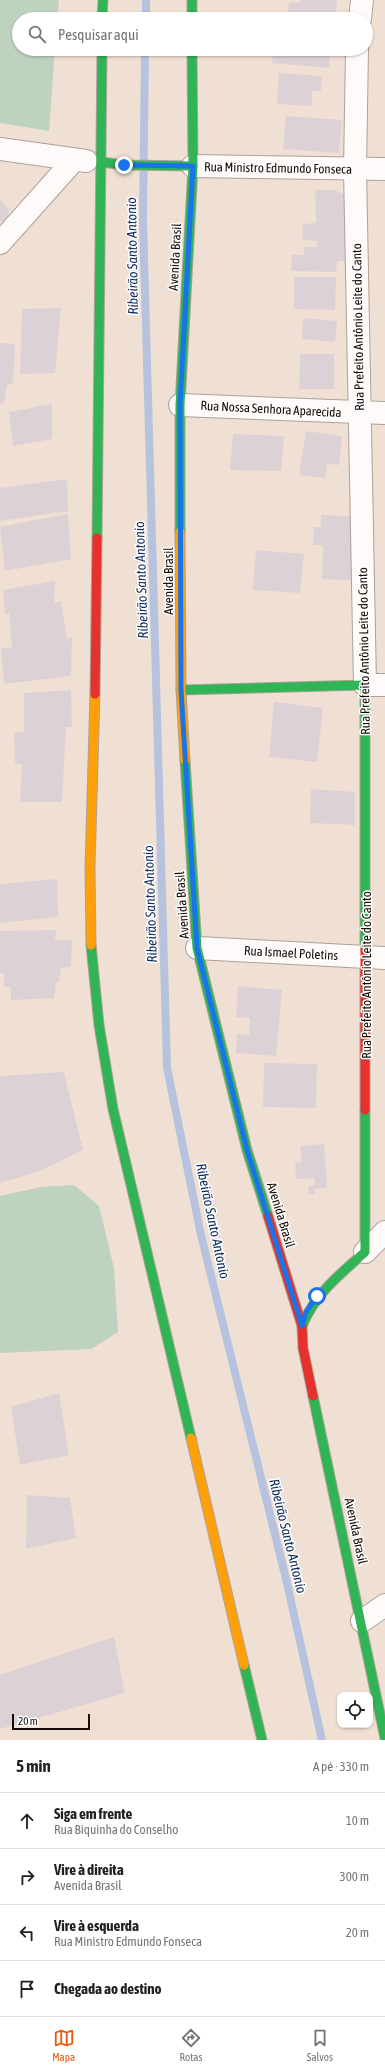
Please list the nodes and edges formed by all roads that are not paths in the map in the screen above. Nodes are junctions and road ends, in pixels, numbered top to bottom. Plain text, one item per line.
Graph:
1 (103, 0) edge
2 (192, 0) edge
3 (362, 0) edge
4 (102, 12) edge
5 (192, 12) edge
6 (361, 12) edge
7 (102, 56) edge
8 (192, 56) edge
9 (357, 56) edge
10 (0, 149) edge
11 (74, 160) junction
12 (101, 162) junction
13 (185, 166) junction
14 (355, 169) junction
15 (385, 170) edge
16 (0, 243) edge
17 (180, 405) junction
18 (360, 413) junction
19 (385, 413) edge
20 (375, 685) edge
21 (181, 690) junction
22 (197, 948) junction
23 (375, 958) edge
24 (385, 1232) edge
25 (365, 1252) junction
26 (302, 1326) junction
27 (385, 1605) edge
28 (362, 1621) junction
29 (385, 1738) edge
30 (262, 1740) edge

1 - 4 main road
2 - 5 main road
3 - 6 street
7 - 12 main road
8 - 13 main road, Avenida Brasil
9 - 14 street, Rua Prefeito Antônio Leite do Canto
10 - 11 street
11 - 12 street
11 - 16 street
12 - 13 main road, Rua Ministro Edmundo Fonseca
12 - 30 main road
13 - 14 street, Rua Ministro Edmundo Fonseca
13 - 17 main road, Avenida Brasil
14 - 15 street, Rua Ministro Edmundo Fonseca
14 - 18 street, Rua Prefeito Antônio Leite do Canto
17 - 18 street, Rua Nossa Senhora Aparecida
17 - 21 main road, Avenida Brasil
18 - 19 street, Rua Nossa Senhora Aparecida
18 - 20 street, Rua Prefeito Antônio Leite do Canto
20 - 21 main road
20 - 23 main road, Rua Prefeito Antônio Leite do Canto
21 - 22 main road, Avenida Brasil
22 - 23 street, Rua Ismael Poletins
22 - 26 main road, Avenida Brasil
23 - 25 main road, Rua Prefeito Antônio Leite do Canto
24 - 25 street
25 - 26 main road
26 - 28 main road, Avenida Brasil
27 - 28 street
28 - 29 main road, Avenida Brasil

